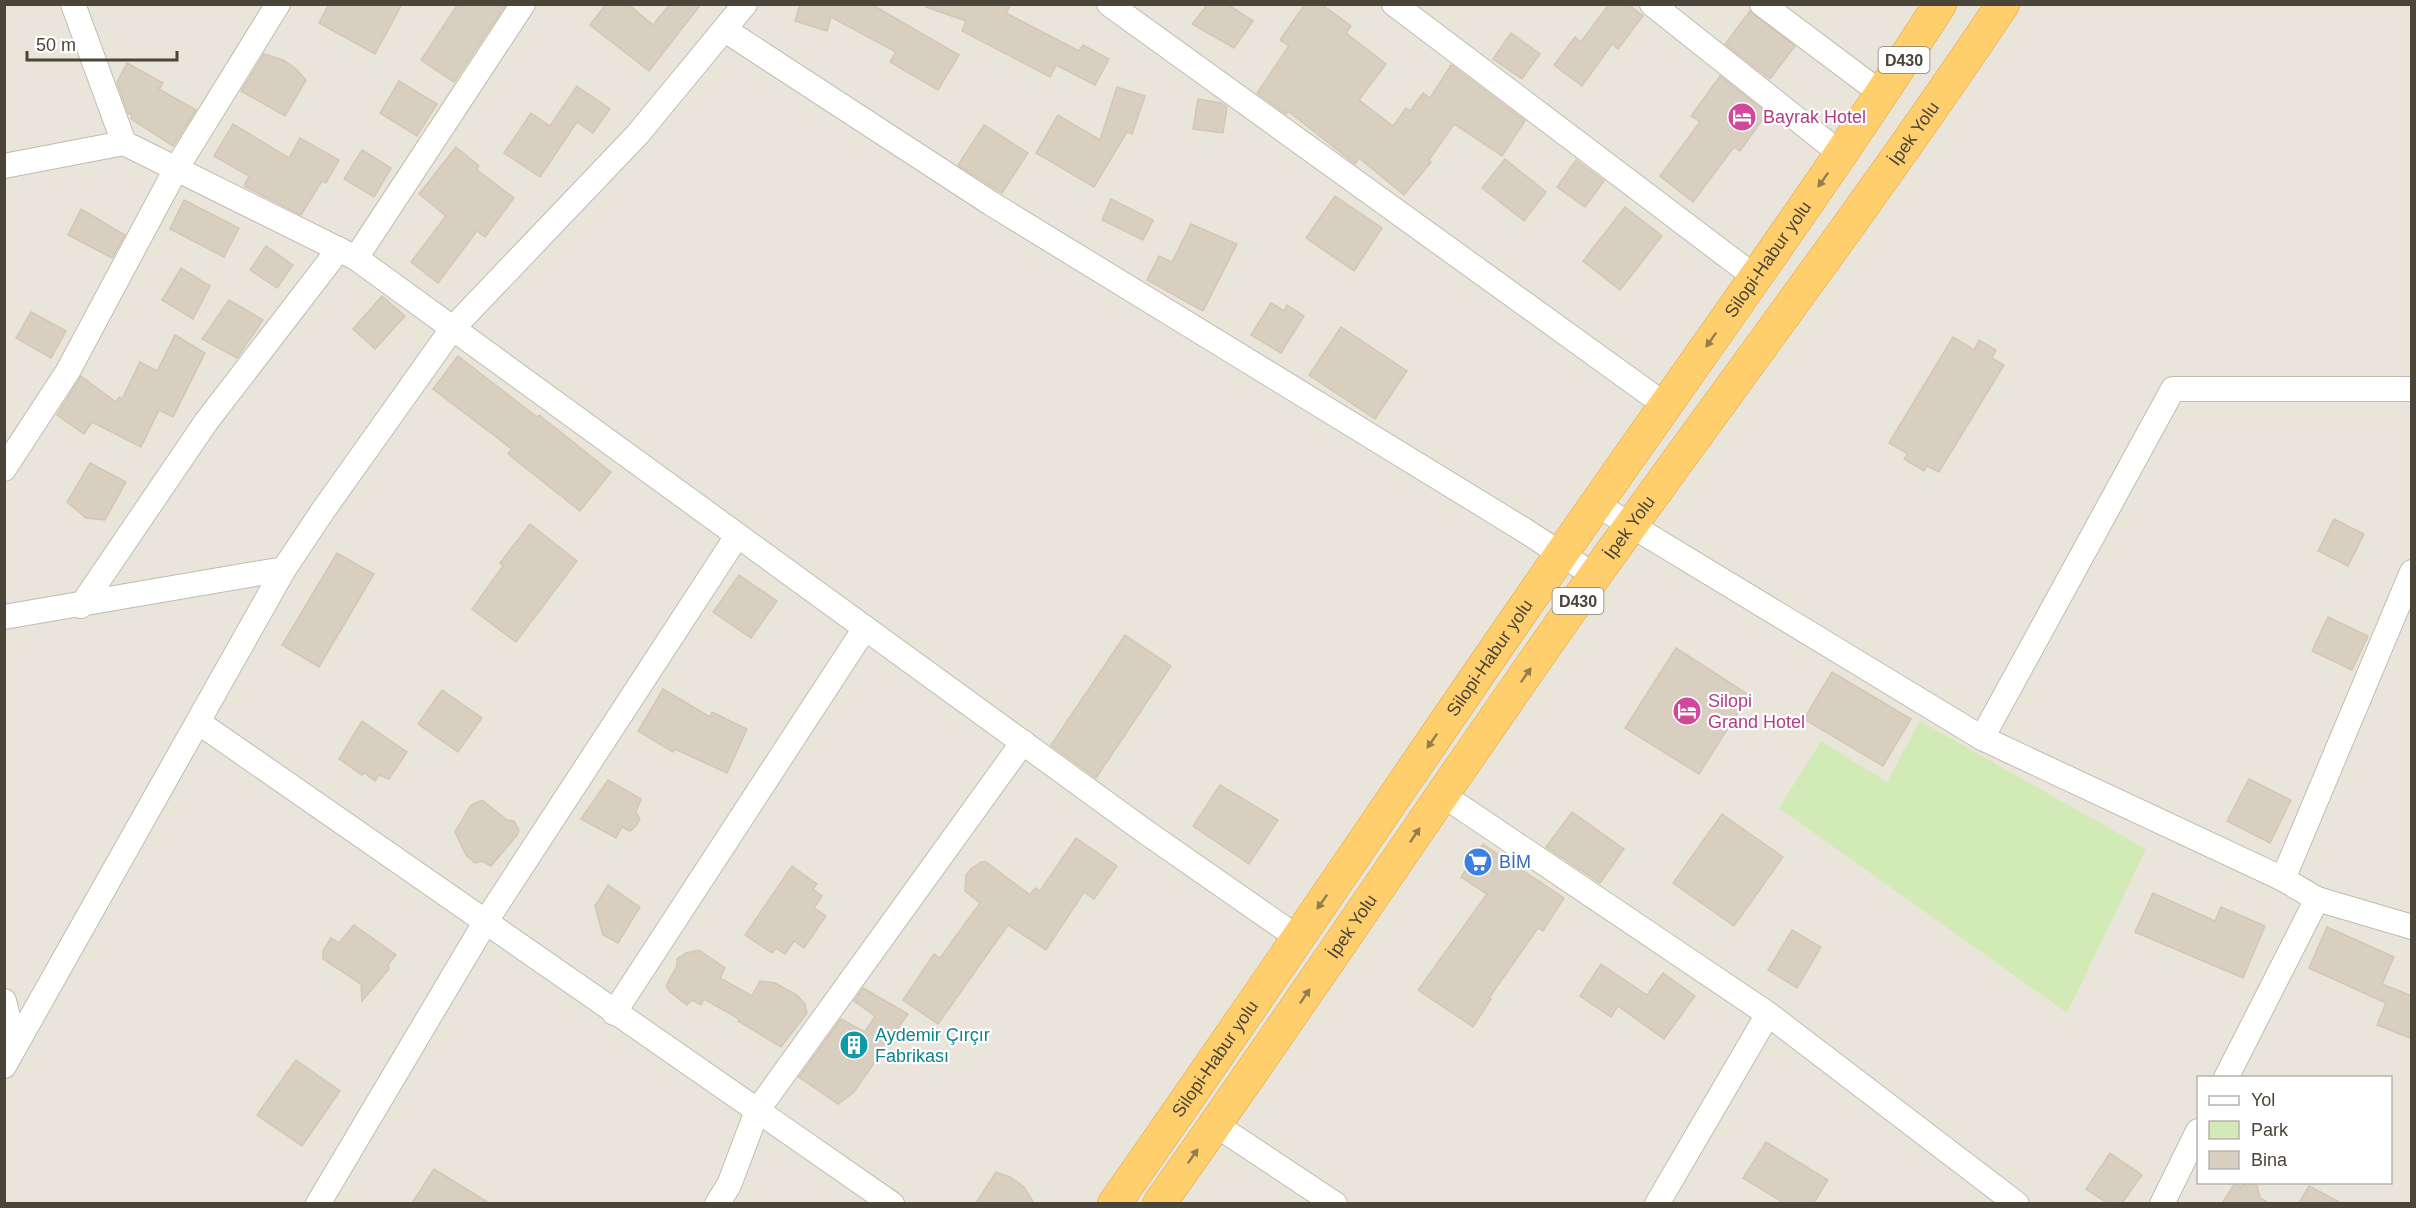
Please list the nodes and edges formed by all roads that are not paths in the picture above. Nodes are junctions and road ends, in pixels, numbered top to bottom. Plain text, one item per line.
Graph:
1 (73, 4) edge
2 (278, 4) edge
3 (523, 4) edge
4 (745, 4) edge
5 (1110, 4) edge
6 (1394, 4) edge
7 (1652, 4) edge
8 (1762, 4) edge
9 (1940, 4) edge
10 (2003, 4) edge
11 (725, 30) junction
12 (1876, 104) junction
13 (124, 143) junction
14 (1841, 154) junction
15 (4, 165) edge
16 (176, 169) junction
17 (347, 254) junction
18 (1755, 277) junction
19 (452, 329) junction
20 (2412, 389) edge
21 (1665, 405) junction
22 (4, 469) edge
23 (1596, 504) junction
24 (1632, 526) junction
25 (737, 536) junction
26 (1562, 553) junction
27 (284, 569) junction
28 (2412, 572) edge
29 (1595, 576) junction
30 (81, 606) junction
31 (4, 617) edge
32 (865, 628) junction
33 (198, 722) junction
34 (1982, 738) junction
35 (1023, 742) junction
36 (1443, 795) junction
37 (2283, 879) junction
38 (2317, 899) junction
39 (486, 921) junction
40 (2412, 927) edge
41 (1298, 938) junction
42 (4, 1000) edge
43 (614, 1012) junction
44 (1768, 1014) junction
45 (15, 1044) junction
46 (4, 1066) edge
47 (2227, 1076) edge
48 (757, 1111) junction
49 (1216, 1125) junction
50 (2197, 1135) edge
51 (318, 1203) edge
52 (717, 1203) edge
53 (892, 1203) edge
54 (1114, 1203) edge
55 (1160, 1203) edge
56 (1335, 1203) edge
57 (1657, 1203) edge
58 (2017, 1203) edge
59 (2162, 1203) edge

1 - 13 street
2 - 16 street
3 - 17 street
4 - 11 street
5 - 21 street
6 - 18 street
7 - 14 street
8 - 12 street
9 - 12 highway, D430
10 - 24 highway, İpek Yolu / D430
11 - 19 street
11 - 26 street
12 - 14 highway, Silopi-Habur yolu / D430
13 - 15 street
13 - 16 street
14 -> 18 highway, Silopi-Habur yolu / D430
16 - 17 street
16 - 22 street
17 - 19 street
17 - 30 street
18 -> 21 highway, Silopi-Habur yolu / D430
19 - 25 street
19 - 27 street
20 - 34 street
21 - 23 highway, Silopi-Habur yolu / D430
23 - 24 street
23 - 26 highway, Silopi-Habur yolu / D430
24 - 29 highway, İpek Yolu / D430
24 - 34 street
25 - 32 street
25 - 39 street
26 - 29 street
26 -> 41 highway, Silopi-Habur yolu / D430
27 - 30 street
27 - 33 street
28 - 37 street
36 -> 29 highway, İpek Yolu / D430
30 - 31 street
32 - 35 street
32 - 43 street
33 - 39 street
33 - 45 street
34 - 37 street
35 - 41 street
35 - 48 street
36 - 44 street
49 -> 36 highway, İpek Yolu / D430
37 - 38 street
38 - 40 street
38 - 47 street
39 - 43 street
39 - 51 street
41 - 54 highway, Silopi-Habur yolu / D430
42 - 45 street
43 - 48 street
44 - 57 street
44 - 58 street
45 - 46 street
48 - 52 street
48 - 53 street
55 -> 49 highway, İpek Yolu / D430
49 - 56 street
50 - 59 street

